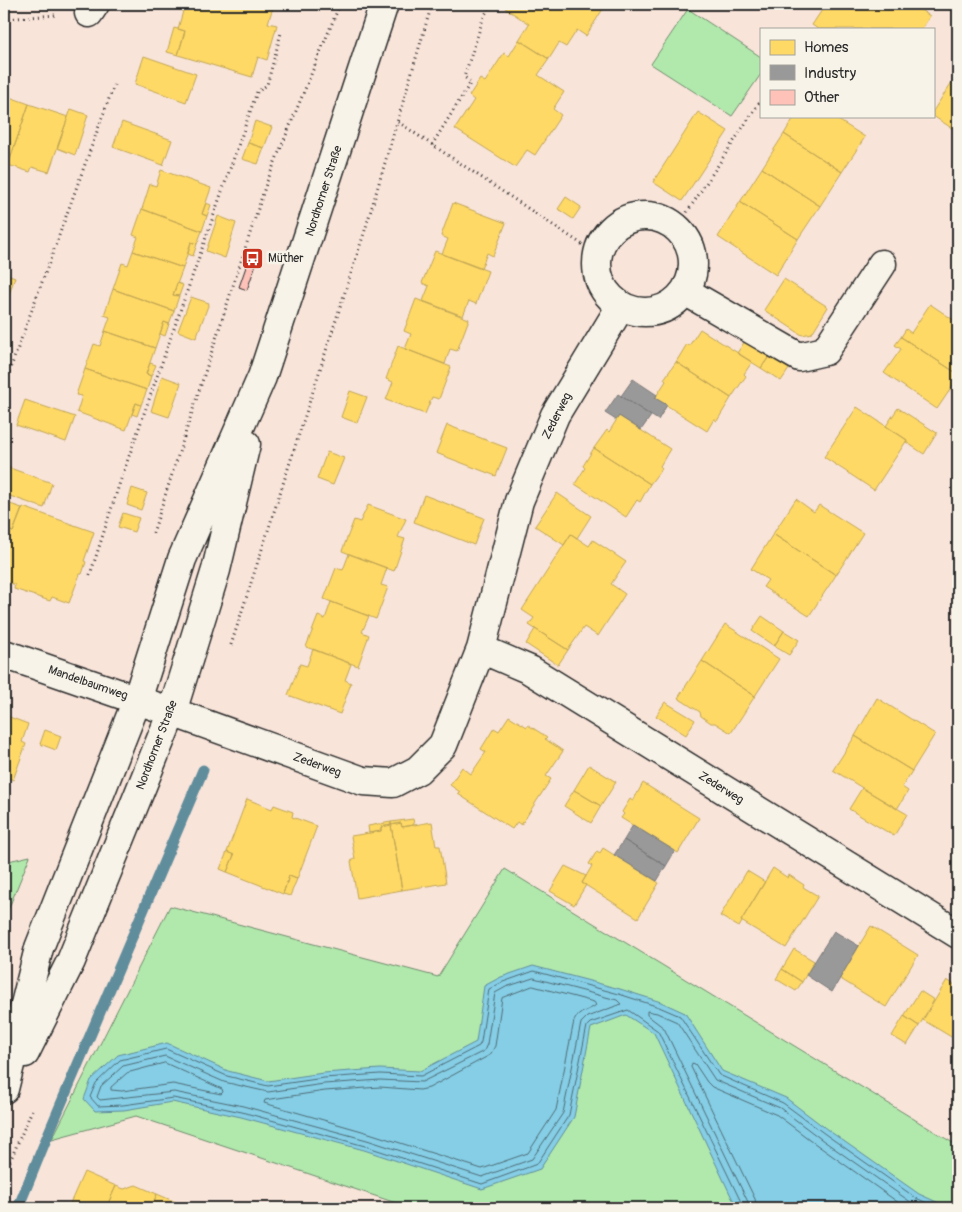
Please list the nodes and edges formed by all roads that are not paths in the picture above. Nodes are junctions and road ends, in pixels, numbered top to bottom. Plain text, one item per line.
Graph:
1 (384, 4) edge
2 (882, 264) dead end
3 (685, 291) junction
4 (621, 306) junction
5 (262, 378) junction
6 (481, 649) junction
7 (4, 654) edge
8 (137, 700) junction
9 (172, 712) junction
10 (958, 934) edge
11 (4, 1089) edge
12 (4, 1094) edge

1 - 5 street, Nordhorner Straße
2 - 3 street
3 - 4 street
3 - 4 street
4 - 6 street, Zederweg
5 - 8 street, Nordhorner Straße
5 - 9 street, Nordhorner Straße
6 - 9 street, Zederweg
6 - 10 street, Zederweg
7 - 8 street, Mandelbaumweg
8 - 9 street, Mandelbaumweg
8 - 11 street, Nordhorner Straße
9 - 12 street, Nordhorner Straße

